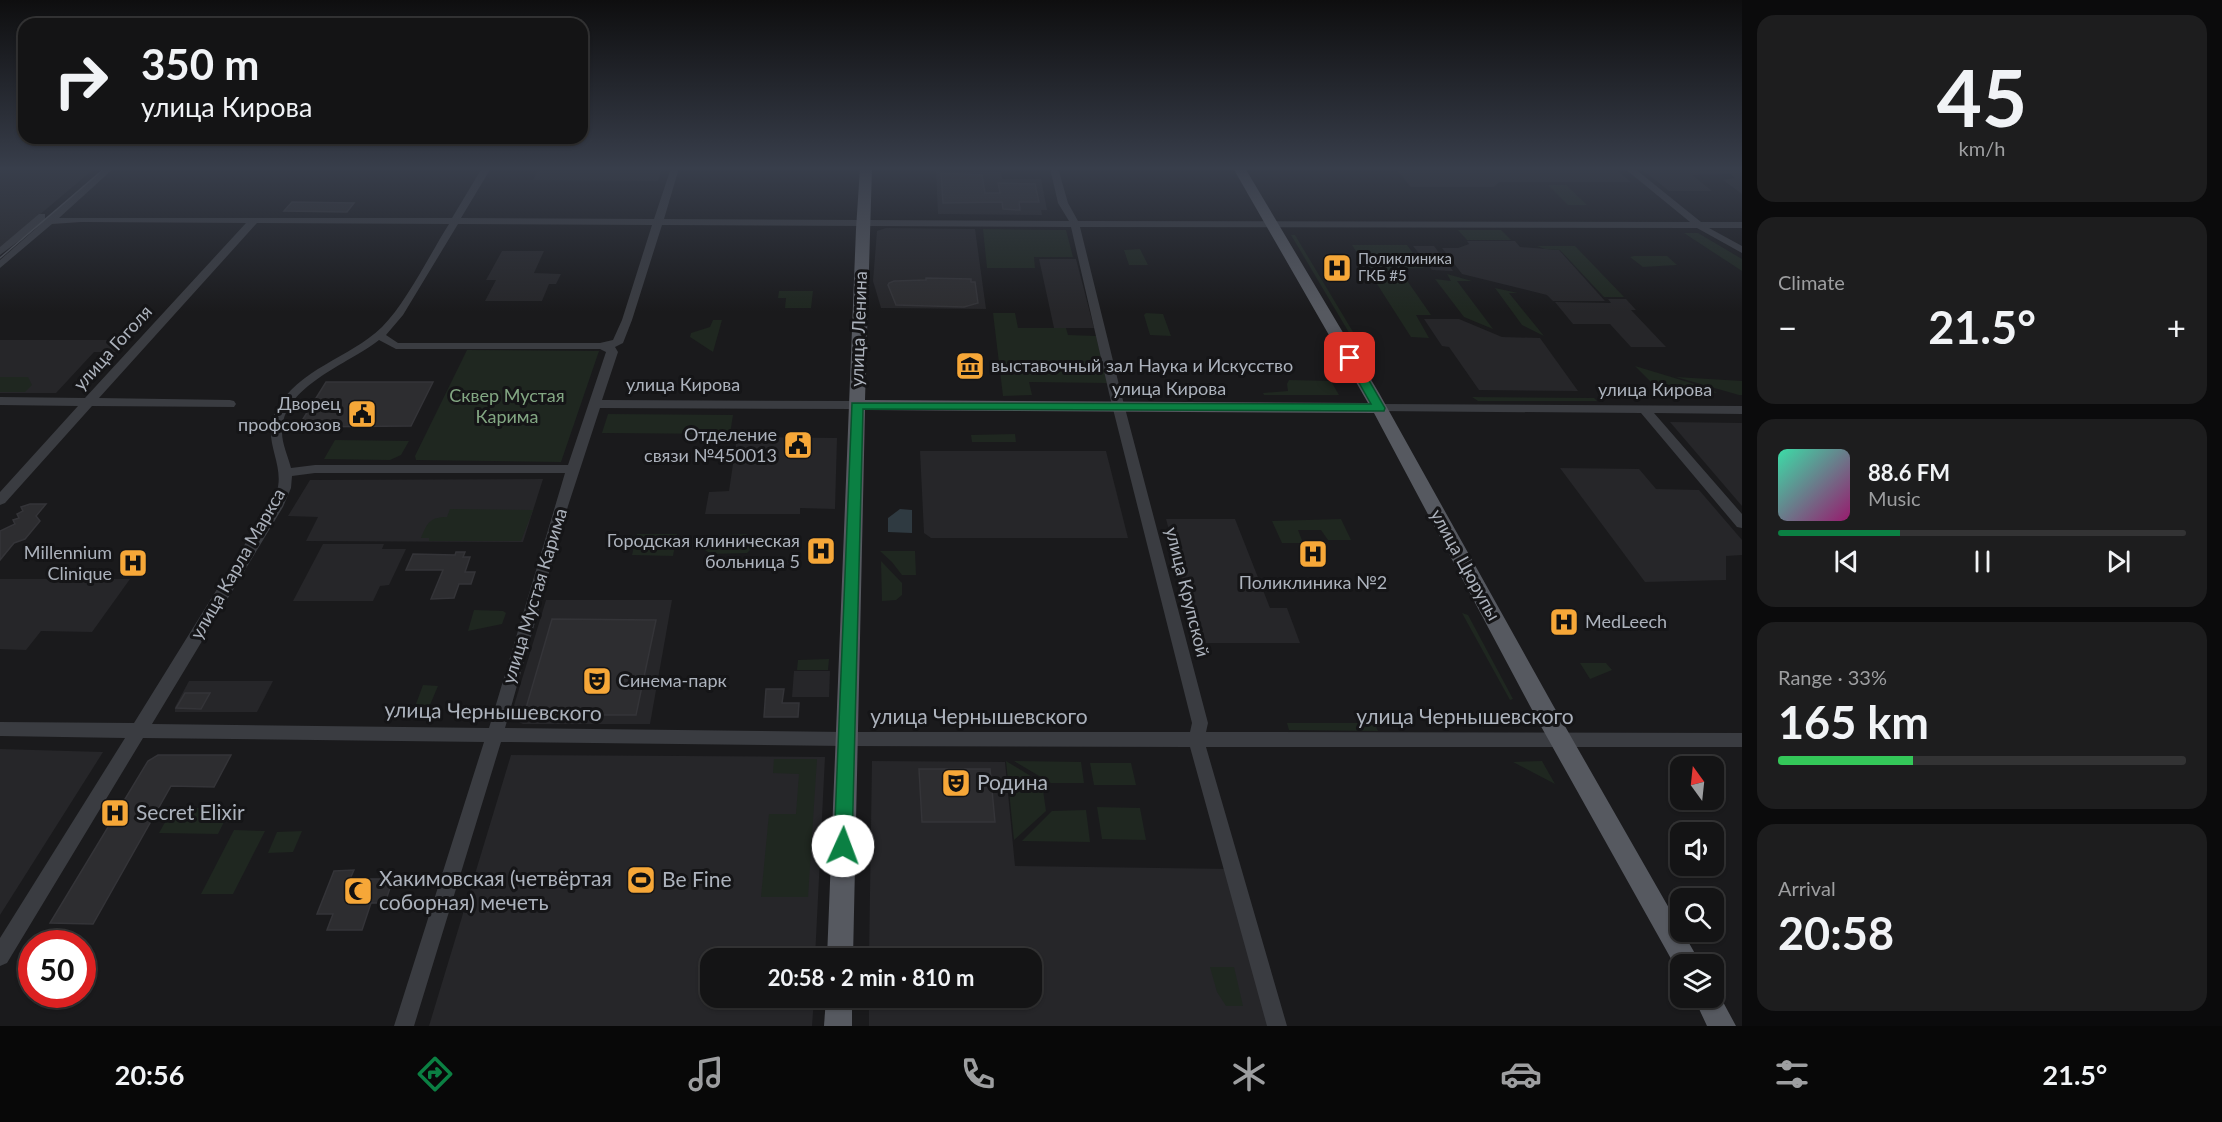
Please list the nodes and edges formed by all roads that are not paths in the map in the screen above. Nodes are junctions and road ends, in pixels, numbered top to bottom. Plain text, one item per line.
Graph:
1 (42, 216) edge
2 (57, 216) edge
3 (459, 216) edge
4 (660, 216) edge
5 (863, 216) edge
6 (1070, 216) edge
7 (1267, 216) edge
8 (1688, 216) edge
9 (254, 220) junction
10 (456, 221) junction
11 (35, 222) junction
12 (50, 222) junction
13 (658, 222) junction
14 (862, 223) junction
15 (1075, 224) junction
16 (1698, 224) junction
17 (1272, 225) junction
18 (1742, 225) edge
19 (1742, 250) edge
20 (0, 252) edge
21 (0, 265) edge
22 (380, 336) junction
23 (600, 346) junction
24 (0, 401) edge
25 (89, 402) junction
26 (230, 404) dead end
27 (596, 405) junction
28 (857, 405) junction
29 (1119, 408) junction
30 (1379, 408) junction
31 (1644, 409) junction
32 (1742, 410) edge
33 (574, 469) junction
34 (285, 473) junction
35 (0, 500) edge
36 (1742, 523) edge
37 (0, 729) edge
38 (139, 730) junction
39 (495, 734) junction
40 (845, 739) junction
41 (1196, 740) junction
42 (1561, 740) junction
43 (1742, 740) edge
44 (840, 948) edge
45 (1, 953) edge
46 (1682, 954) edge
47 (839, 1008) edge
48 (1712, 1008) edge
49 (404, 1026) edge
50 (838, 1026) edge
51 (1277, 1026) edge
52 (1722, 1026) edge

1 - 11 street
2 - 12 street
3 - 10 street, улица Карла Маркса
4 - 13 street
5 - 14 main road, улица Ленина
6 - 15 street, улица Крупской
7 - 17 main road, улица Цюрупы
8 - 16 street
9 - 10 street
9 - 12 street
9 - 25 street, улица Гоголя
10 - 13 street
10 - 22 street, улица Карла Маркса
11 - 12 street
11 - 20 street
12 - 21 street
13 - 14 street
13 - 23 street
14 - 15 street
14 - 28 main road, улица Ленина
15 - 17 street
15 - 29 street, улица Крупской
16 - 17 street
16 - 18 street
16 - 19 street
17 - 30 main road, улица Цюрупы
22 - 23 street
22 - 34 street, улица Карла Маркса
23 - 27 street, улица Мустая Карима
24 - 25 street
25 - 26 street
25 - 35 street, улица Гоголя
27 - 28 street, улица Кирова
27 - 33 street, улица Мустая Карима
28 - 29 main road, улица Кирова
28 - 40 main road, улица Ленина
29 - 30 main road, улица Кирова
29 - 41 street, улица Крупской
30 - 31 street, улица Кирова
30 - 42 main road, улица Цюрупы
31 - 32 street, улица Кирова
31 - 36 street
33 - 34 street
33 - 39 street, улица Мустая Карима
34 - 38 street, улица Карла Маркса
37 - 38 street, улица Чернышевского
38 - 39 street, улица Чернышевского
38 - 45 street, улица Карла Маркса
39 - 40 street, улица Чернышевского
39 - 49 street, улица Мустая Карима
40 - 41 street, улица Чернышевского
40 - 44 main road, улица Ленина
41 - 42 street, улица Чернышевского
41 - 51 street, улица Крупской
42 - 43 street, улица Чернышевского
42 - 46 main road, улица Цюрупы
47 - 50 main road
48 - 52 main road

